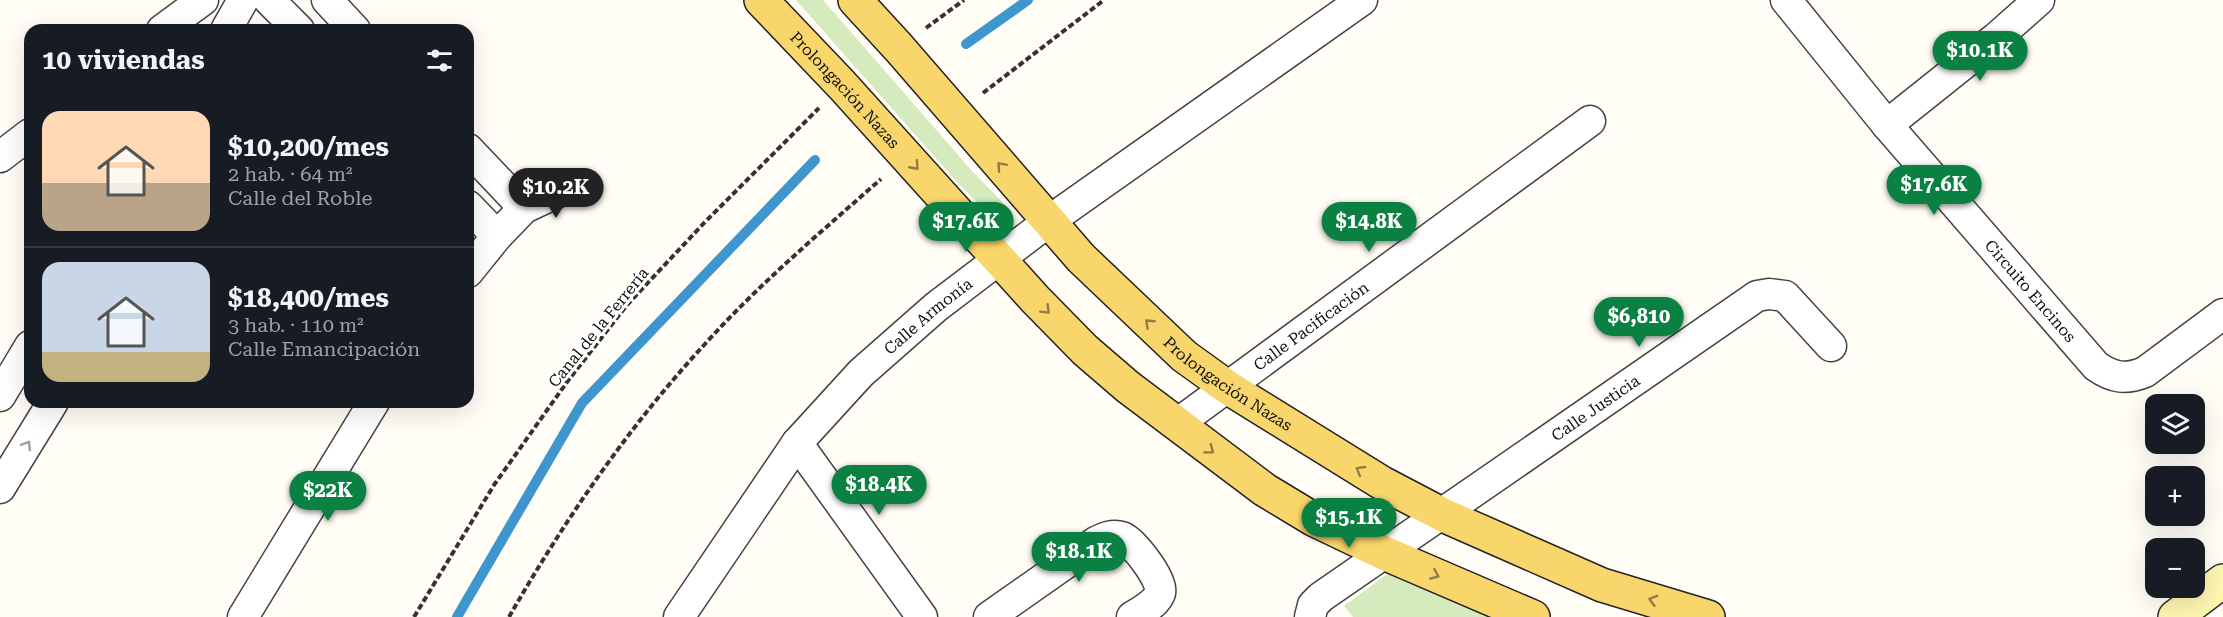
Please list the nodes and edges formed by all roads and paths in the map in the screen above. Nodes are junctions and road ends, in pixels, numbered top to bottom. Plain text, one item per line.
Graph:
1 (203, 0) edge
2 (243, 0) edge
3 (327, 0) edge
4 (761, 0) edge
5 (855, 0) edge
6 (964, 0) edge
7 (1104, 0) edge
8 (1362, 0) edge
9 (1786, 0) edge
10 (2039, 0) edge
11 (170, 24) edge
12 (229, 24) edge
13 (349, 24) edge
14 (899, 48) junction
15 (842, 85) junction
16 (956, 114) junction
17 (1590, 121) dead end
18 (1887, 125) junction
19 (24, 139) edge
20 (474, 155) edge
21 (906, 156) junction
22 (0, 157) edge
23 (569, 187) dead end
24 (524, 208) junction
25 (474, 212) edge
26 (1049, 221) junction
27 (497, 236) junction
28 (999, 259) junction
29 (474, 265) edge
30 (2223, 314) edge
31 (1831, 346) dead end
32 (24, 356) edge
33 (1227, 387) junction
34 (0, 396) edge
35 (49, 408) edge
36 (370, 408) edge
37 (1177, 424) junction
38 (797, 443) junction
39 (0, 488) edge
40 (1443, 515) junction
41 (1384, 553) junction
42 (2223, 581) edge
43 (243, 617) edge
44 (414, 617) edge
45 (509, 617) edge
46 (680, 617) edge
47 (922, 617) edge
48 (989, 617) edge
49 (1132, 617) edge
50 (1310, 617) edge
51 (1533, 617) edge
52 (1708, 617) edge
53 (2175, 617) edge

1 - 11 street
2 - 12 street
3 - 13 street
4 - 15 main road, Prolongación Nazas
5 - 14 main road, Prolongación Nazas
6 - 14 path
7 - 16 path
8 - 26 street, Calle Armonía
9 - 18 street, Circuito Encinos
10 - 18 street
14 - 16 main road, Prolongación Nazas
15 - 21 main road, Prolongación Nazas
15 - 44 path, Canal de la Ferrería
26 -> 16 main road, Prolongación Nazas
17 - 33 street, Calle Pacificación
18 - 30 street, Circuito Encinos
19 - 22 street
20 - 24 street
21 -> 28 main road, Prolongación Nazas
21 - 45 path
23 - 24 street
24 - 27 street
25 - 27 street
26 - 28 street, Calle Armonía
33 -> 26 main road, Prolongación Nazas
27 - 29 street
28 -> 37 main road, Prolongación Nazas
28 - 38 street, Calle Armonía
31 - 40 street, Calle Justicia
32 - 34 street
33 - 37 street, Calle Pacificación
40 -> 33 main road, Prolongación Nazas
39 -> 35 street
36 - 43 street
37 -> 41 main road, Prolongación Nazas
38 - 46 street, Calle Armonía
38 - 47 street
40 - 41 street, Calle Justicia
52 -> 40 main road, Prolongación Nazas
41 - 50 street, Calle Justicia
41 -> 51 main road, Prolongación Nazas
42 - 53 street
48 - 49 street

